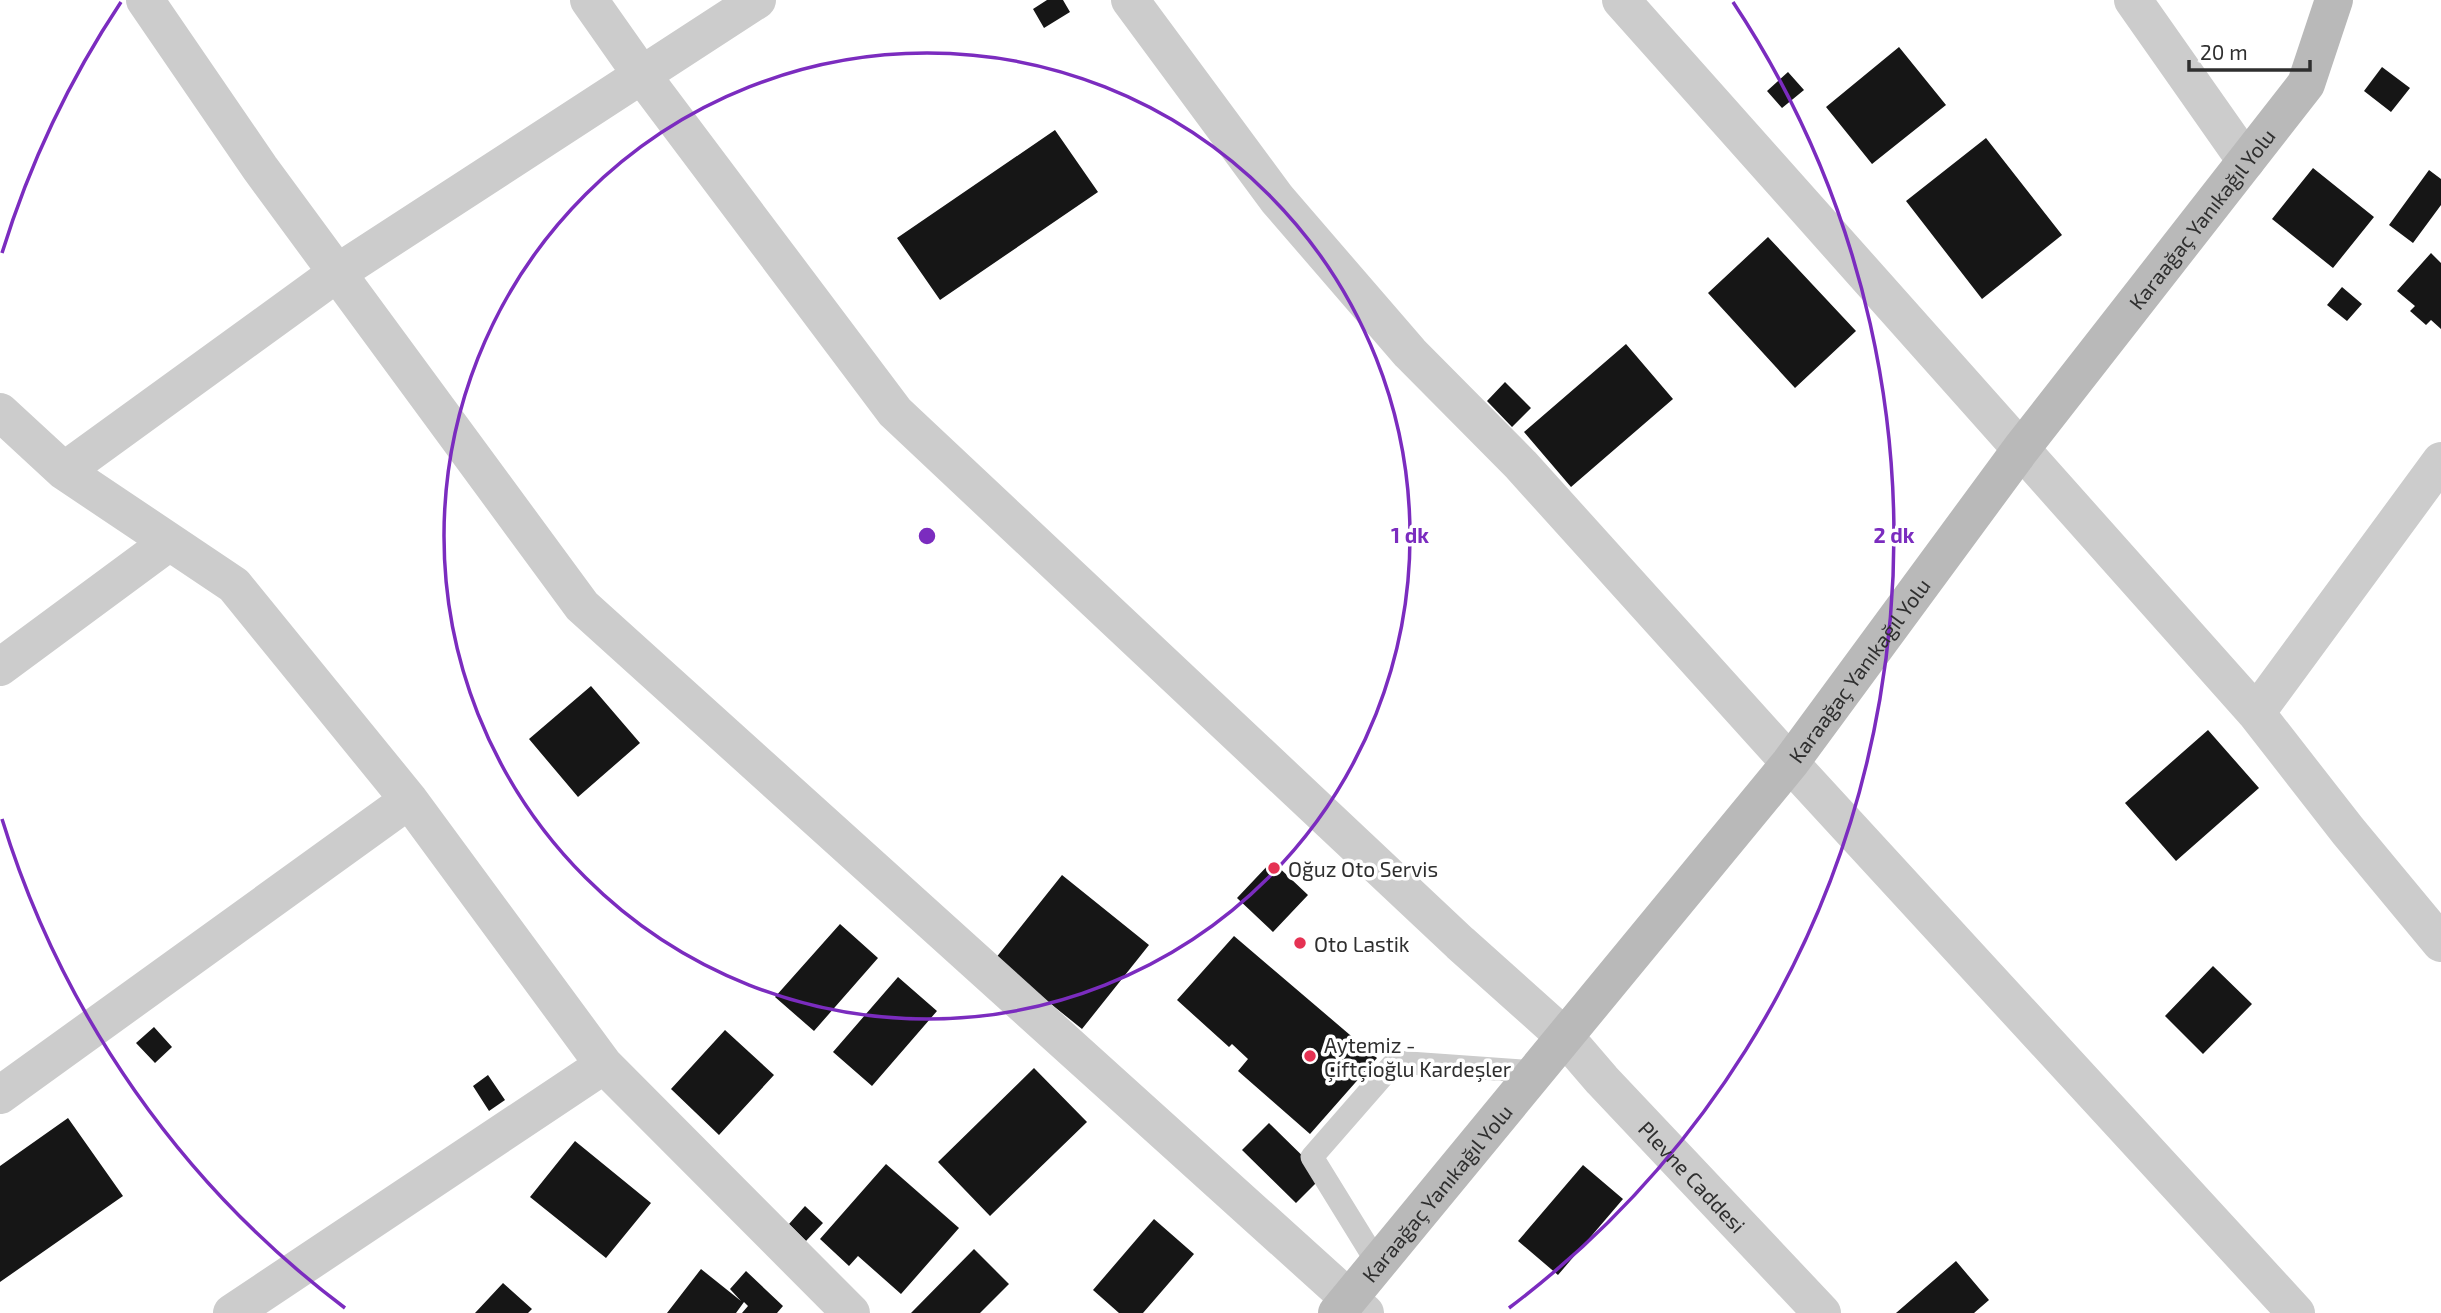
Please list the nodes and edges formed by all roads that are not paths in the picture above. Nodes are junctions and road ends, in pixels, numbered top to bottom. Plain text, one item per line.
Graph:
1 (145, 0) edge
2 (589, 0) edge
3 (757, 0) edge
4 (1130, 0) edge
5 (1621, 0) edge
6 (2133, 0) edge
7 (2334, 0) edge
8 (641, 74) junction
9 (2246, 161) junction
10 (337, 273) junction
11 (0, 412) edge
12 (2021, 449) junction
13 (2441, 461) edge
14 (64, 471) junction
15 (168, 543) junction
16 (0, 667) edge
17 (2256, 713) junction
18 (1790, 763) junction
19 (409, 800) junction
20 (2441, 943) edge
21 (1565, 1037) junction
22 (604, 1065) junction
23 (1536, 1072) junction
24 (0, 1095) edge
25 (1378, 1264) junction
26 (1350, 1308) edge
27 (232, 1313) edge
28 (850, 1313) edge
29 (1822, 1313) edge
30 (2296, 1313) edge

1 - 10 street
2 - 8 street, Plevne Caddesi
3 - 8 street
4 - 18 street
5 - 12 street
6 - 9 street
7 - 9 main road, Karaağaç Yanıkağıl Yolu
8 - 10 street
8 - 21 street, Plevne Caddesi
9 - 12 main road, Karaağaç Yanıkağıl Yolu
10 - 14 street
10 - 26 street
11 - 14 street
12 - 17 street
12 - 18 main road, Karaağaç Yanıkağıl Yolu
13 - 17 street
14 - 15 street
15 - 16 street
15 - 19 street
17 - 20 street
18 - 21 main road, Karaağaç Yanıkağıl Yolu
18 - 30 street
19 - 22 street
19 - 24 street
21 - 23 main road, Karaağaç Yanıkağıl Yolu
21 - 29 street, Plevne Caddesi
22 - 27 street
22 - 28 street
23 - 25 main road, Karaağaç Yanıkağıl Yolu
23 - 25 lane
25 - 26 main road, Karaağaç Yanıkağıl Yolu

